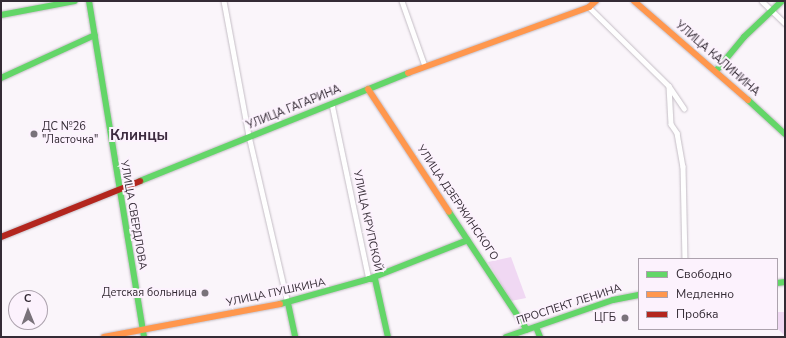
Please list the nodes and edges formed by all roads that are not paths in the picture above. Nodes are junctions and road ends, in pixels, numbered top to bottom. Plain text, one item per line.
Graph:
1 (75, 1) edge
2 (89, 1) edge
3 (224, 1) edge
4 (402, 1) edge
5 (596, 1) edge
6 (634, 1) edge
7 (762, 1) edge
8 (782, 1) edge
9 (589, 7) junction
10 (772, 11) junction
11 (1, 15) edge
12 (785, 23) edge
13 (95, 35) junction
14 (425, 66) junction
15 (716, 71) junction
16 (1, 78) edge
17 (669, 86) junction
18 (368, 89) junction
19 (332, 104) junction
20 (684, 108) dead end
21 (785, 134) edge
22 (249, 136) junction
23 (119, 191) junction
24 (1, 237) edge
25 (468, 240) junction
26 (685, 258) edge
27 (369, 279) junction
28 (638, 294) edge
29 (288, 303) junction
30 (536, 327) junction
31 (142, 328) junction
32 (527, 330) junction
33 (104, 337) edge
34 (144, 337) edge
35 (295, 337) edge
36 (388, 337) edge
37 (506, 337) edge
38 (540, 337) edge

1 - 11 street
2 - 13 street, УЛИЦА СВЕРДЛОВА
3 - 22 street
4 - 14 street
5 - 9 street, УЛИЦА ГАГАРИНА
6 - 15 street, УЛИЦА КАЛИНИНА
7 - 10 street
8 - 10 street
9 - 14 street, УЛИЦА ГАГАРИНА
9 - 17 street
10 - 12 street
10 - 15 street
13 - 16 street
13 - 23 street, УЛИЦА СВЕРДЛОВА
14 - 18 street, УЛИЦА ГАГАРИНА
15 - 21 street, УЛИЦА КАЛИНИНА
17 - 20 street
17 - 26 street
18 - 19 street, УЛИЦА ГАГАРИНА
18 - 25 street, УЛИЦА ДЗЕРЖИНСКОГО
19 - 22 street, УЛИЦА ГАГАРИНА
19 - 27 street, УЛИЦА КРУПСКОЙ
22 - 23 street, УЛИЦА ГАГАРИНА
22 - 29 street
23 - 24 street, УЛИЦА ГАГАРИНА
23 - 31 street, УЛИЦА СВЕРДЛОВА
25 - 27 street, УЛИЦА ПУШКИНА
25 - 32 street, УЛИЦА ДЗЕРЖИНСКОГО
27 - 29 street, УЛИЦА ПУШКИНА
27 - 36 street, УЛИЦА КРУПСКОЙ
28 - 30 street, ПРОСПЕКТ ЛЕНИНА
29 - 31 street, УЛИЦА ПУШКИНА
29 - 35 street
30 - 32 street, ПРОСПЕКТ ЛЕНИНА
30 - 38 street
31 - 33 street, УЛИЦА ПУШКИНА
31 - 34 street, УЛИЦА СВЕРДЛОВА
32 - 37 street, ПРОСПЕКТ ЛЕНИНА

